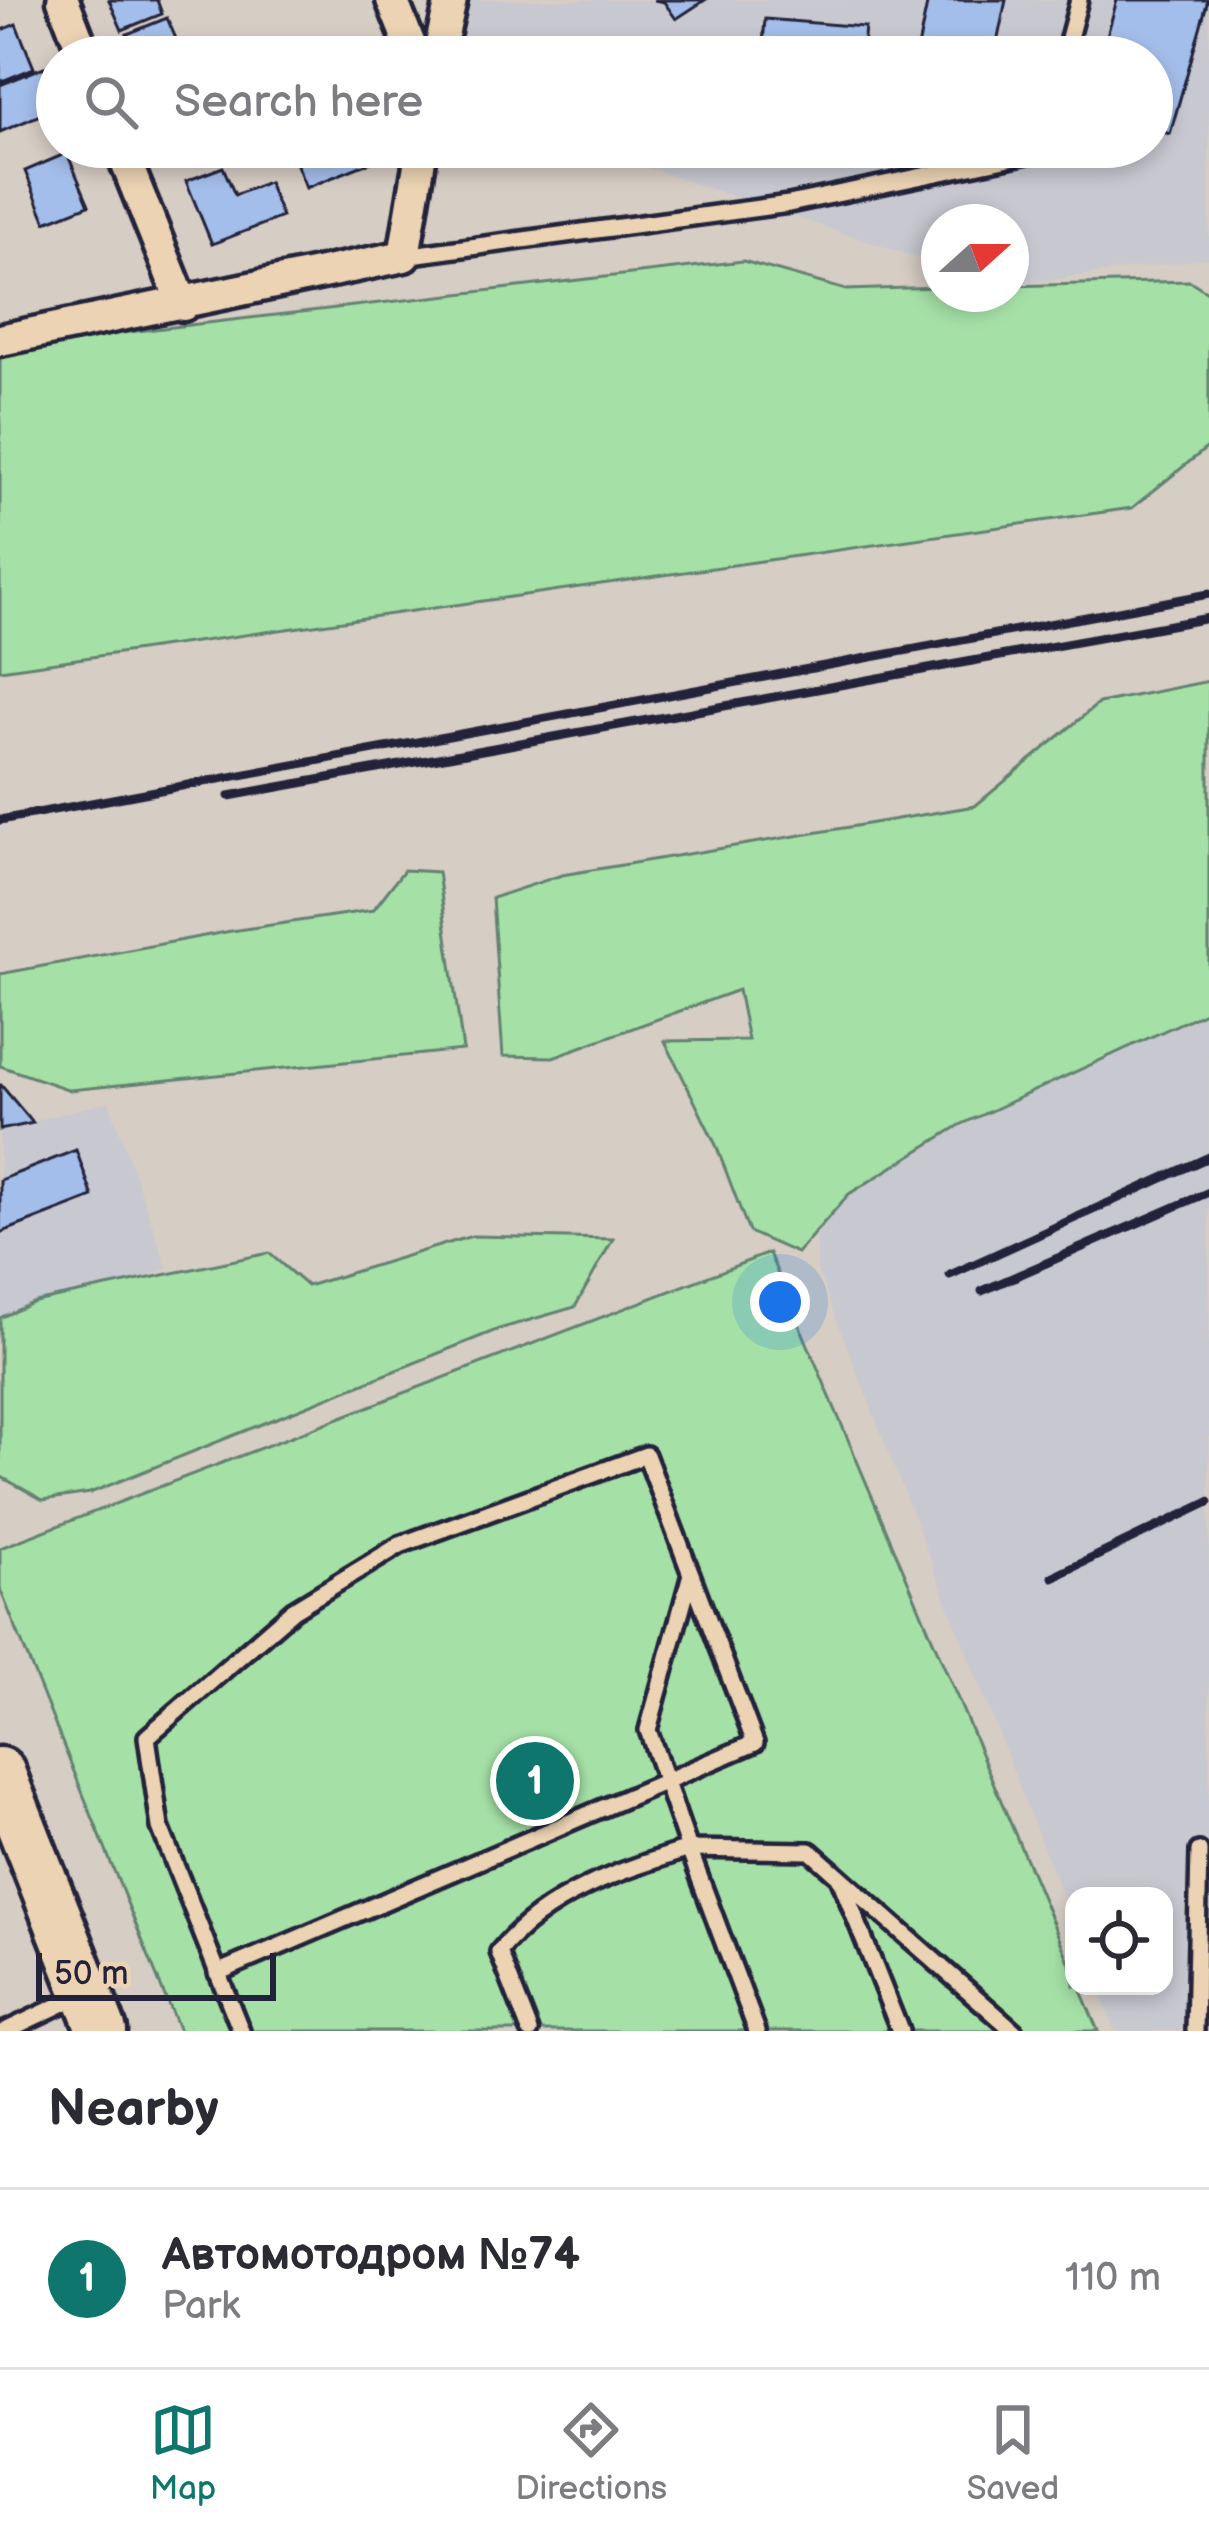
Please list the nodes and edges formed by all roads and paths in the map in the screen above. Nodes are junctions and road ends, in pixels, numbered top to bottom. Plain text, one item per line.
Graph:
1 (62, 0) edge
2 (392, 0) edge
3 (451, 0) edge
4 (1079, 0) edge
5 (77, 36) edge
6 (407, 36) edge
7 (443, 36) edge
8 (1070, 36) edge
9 (129, 168) edge
10 (419, 168) edge
11 (961, 168) edge
12 (404, 256) junction
13 (183, 304) junction
14 (0, 340) edge
15 (691, 1574) junction
16 (0, 1772) edge
17 (666, 1783) junction
18 (689, 1849) junction
19 (1198, 1851) dead end
20 (839, 1876) junction
21 (218, 1973) junction
22 (95, 2012) edge
23 (5, 2031) edge
24 (241, 2031) edge
25 (530, 2031) edge
26 (757, 2031) edge
27 (900, 2031) edge
28 (1014, 2031) edge
29 (1195, 2031) edge

1 - 5 street
2 - 6 street
3 - 7 street
4 - 8 lane
9 - 13 street
10 - 12 street
11 - 12 lane
12 - 13 street
13 - 14 street
15 - 17 lane
15 - 17 lane
15 - 21 lane
16 - 22 main road
17 - 18 lane
17 - 21 lane
18 - 20 lane
18 - 25 lane
18 - 26 lane
19 - 29 lane
20 - 27 lane
20 - 28 lane
21 - 24 lane
22 - 23 lane

